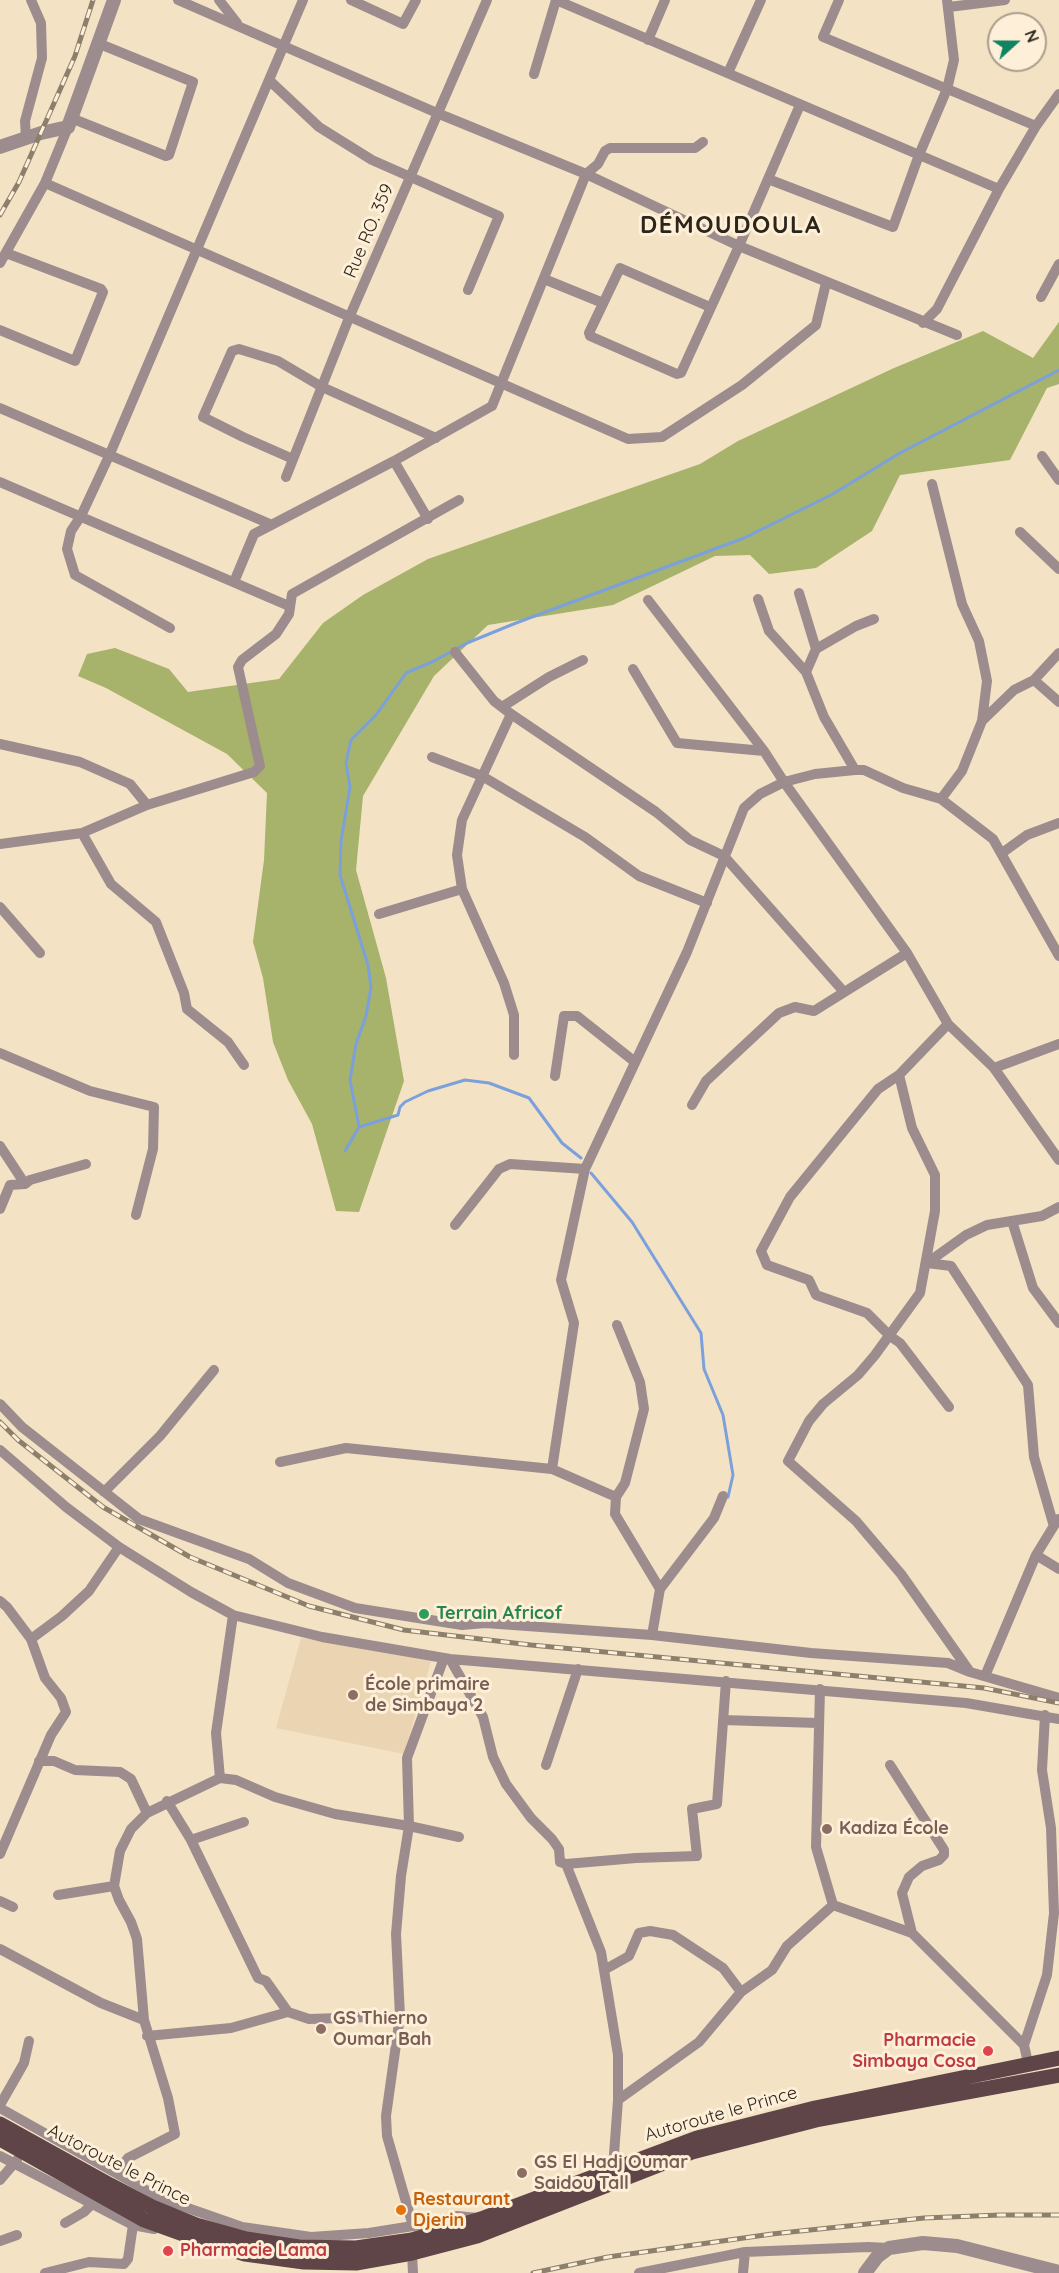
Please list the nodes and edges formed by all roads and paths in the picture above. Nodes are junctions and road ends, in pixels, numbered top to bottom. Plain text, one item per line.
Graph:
1 (31, 0) edge
2 (114, 0) edge
3 (178, 0) edge
4 (219, 0) edge
5 (303, 0) edge
6 (351, 0) edge
7 (416, 0) edge
8 (487, 0) edge
9 (665, 0) edge
10 (761, 0) edge
11 (839, 0) edge
12 (1005, 0) edge
13 (948, 3) edge
14 (576, 4) edge
15 (239, 26) junction
16 (648, 40) junction
17 (100, 44) junction
18 (285, 47) junction
19 (728, 73) junction
20 (534, 74) dead end
21 (270, 81) junction
22 (947, 90) junction
23 (1059, 94) edge
24 (800, 105) junction
25 (437, 113) junction
26 (69, 122) junction
27 (1036, 126) junction
28 (26, 138) junction
29 (704, 142) dead end
30 (0, 147) edge
31 (919, 155) junction
32 (586, 174) junction
33 (410, 177) junction
34 (768, 179) junction
35 (45, 183) junction
36 (999, 189) junction
37 (739, 246) junction
38 (198, 250) junction
39 (3, 258) edge
40 (1059, 264) edge
41 (544, 279) junction
42 (826, 283) junction
43 (468, 290) dead end
44 (1041, 297) dead end
45 (603, 303) junction
46 (710, 307) junction
47 (349, 318) junction
48 (923, 323) junction
49 (0, 330) edge
50 (957, 335) dead end
51 (501, 385) junction
52 (322, 387) junction
53 (0, 408) edge
54 (436, 438) junction
55 (109, 456) junction
56 (1042, 456) dead end
57 (293, 459) junction
58 (394, 461) junction
59 (286, 477) dead end
60 (1059, 480) edge
61 (0, 482) edge
62 (932, 484) dead end
63 (459, 500) dead end
64 (81, 516) junction
65 (428, 519) junction
66 (270, 524) junction
67 (1020, 532) dead end
68 (1059, 569) edge
69 (234, 582) junction
70 (798, 593) dead end
71 (758, 599) dead end
72 (648, 600) dead end
73 (290, 606) junction
74 (874, 619) dead end
75 (170, 628) dead end
76 (816, 649) junction
77 (455, 652) dead end
78 (1059, 653) edge
79 (583, 660) dead end
80 (633, 669) dead end
81 (806, 672) junction
82 (1035, 680) junction
83 (1059, 702) edge
84 (502, 707) junction
85 (511, 714) junction
86 (982, 721) junction
87 (0, 744) edge
88 (764, 751) junction
89 (432, 757) dead end
90 (855, 770) junction
91 (482, 776) junction
92 (784, 782) junction
93 (941, 800) junction
94 (147, 805) junction
95 (1059, 823) edge
96 (82, 833) junction
97 (0, 844) edge
98 (1002, 853) junction
99 (724, 856) junction
100 (462, 889) junction
101 (707, 903) junction
102 (0, 907) edge
103 (379, 914) dead end
104 (40, 953) dead end
105 (906, 953) junction
106 (1059, 956) edge
107 (844, 992) junction
108 (948, 1024) junction
109 (1059, 1044) edge
110 (0, 1053) edge
111 (514, 1055) dead end
112 (635, 1062) junction
113 (244, 1065) dead end
114 (994, 1068) junction
115 (899, 1075) junction
116 (555, 1076) dead end
117 (692, 1105) dead end
118 (0, 1146) edge
119 (1059, 1160) edge
120 (86, 1164) dead end
121 (585, 1169) junction
122 (25, 1184) junction
123 (1059, 1207) edge
124 (0, 1209) edge
125 (136, 1215) dead end
126 (1012, 1221) junction
127 (455, 1225) dead end
128 (927, 1263) junction
129 (1059, 1323) edge
130 (617, 1325) dead end
131 (890, 1336) junction
132 (214, 1370) dead end
133 (0, 1404) edge
134 (949, 1407) dead end
135 (0, 1450) edge
136 (280, 1462) dead end
137 (552, 1468) junction
138 (104, 1491) junction
139 (723, 1496) dead end
140 (616, 1497) junction
141 (1056, 1520) edge
142 (119, 1547) junction
143 (1036, 1555) junction
144 (1059, 1569) edge
145 (660, 1589) junction
146 (0, 1601) edge
147 (234, 1616) junction
148 (652, 1635) junction
149 (31, 1639) junction
150 (447, 1659) junction
151 (578, 1669) junction
152 (970, 1672) junction
153 (985, 1676) junction
154 (726, 1681) junction
155 (820, 1689) junction
156 (1059, 1698) edge
157 (1045, 1715) junction
158 (1059, 1719) edge
159 (723, 1720) junction
160 (818, 1723) junction
161 (39, 1761) junction
162 (546, 1765) dead end
163 (890, 1765) dead end
164 (219, 1778) junction
165 (167, 1801) junction
166 (147, 1812) junction
167 (244, 1822) dead end
168 (409, 1826) junction
169 (459, 1837) dead end
170 (191, 1840) junction
171 (0, 1854) edge
172 (566, 1864) junction
173 (114, 1886) junction
174 (58, 1895) dead end
175 (0, 1901) edge
176 (832, 1905) junction
177 (13, 1907) dead end
178 (912, 1933) junction
179 (0, 1949) edge
180 (604, 1970) junction
181 (741, 1992) junction
182 (288, 2012) junction
183 (400, 2016) junction
184 (144, 2020) junction
185 (147, 2036) junction
186 (29, 2041) dead end
187 (1024, 2045) junction
188 (1059, 2058) edge
189 (1028, 2063) junction
190 (1059, 2075) edge
191 (618, 2100) junction
192 (0, 2106) edge
193 (0, 2124) edge
194 (0, 2139) edge
195 (22, 2151) junction
196 (0, 2157) edge
197 (14, 2165) junction
198 (613, 2168) junction
199 (117, 2172) junction
200 (0, 2180) edge
201 (92, 2204) junction
202 (481, 2219) junction
203 (65, 2223) dead end
204 (133, 2225) junction
205 (413, 2226) junction
206 (17, 2235) dead end
207 (194, 2238) junction
208 (0, 2241) edge
209 (889, 2248) junction
210 (745, 2252) junction
211 (412, 2253) junction
212 (304, 2267) edge
213 (1055, 2272) edge
214 (45, 2273) edge
215 (413, 2273) edge
216 (639, 2273) edge
217 (743, 2273) edge
218 (865, 2273) edge

1 - 28 street
2 - 17 street
3 - 15 street
4 - 15 street
5 - 18 street
6 - 7 street
8 - 25 street, Rue RO. 359
9 - 16 street
10 - 19 street
11 - 22 street
12 - 13 street
13 - 22 street
14 - 16 street
14 - 20 street
15 - 18 street
16 - 19 street
17 - 26 street
17 - 26 street
18 - 21 street
18 - 25 street
19 - 24 street
21 - 33 street
21 - 38 street
22 - 27 street
22 - 31 street
23 - 27 street
24 - 31 street
24 - 34 street
25 - 32 street
25 - 33 street, Rue RO. 359
26 - 28 street
26 - 35 street
27 - 36 street
28 - 30 street
29 - 32 street
31 - 34 street
31 - 36 street
32 - 37 street
32 - 41 street
33 - 43 street
33 - 47 street, Rue RO. 359
34 - 37 street
35 - 38 street
35 - 39 street
36 - 48 street
37 - 42 street
37 - 46 street
38 - 47 street
38 - 55 street
39 - 49 street
40 - 44 street
41 - 45 street
41 - 51 street
42 - 48 street
42 - 51 street
45 - 46 street
45 - 46 street
47 - 51 street
47 - 52 street, Rue RO. 359
48 - 50 street
51 - 54 street
52 - 54 street
52 - 57 street, Rue RO. 359
52 - 57 street
53 - 55 street
54 - 58 street
55 - 64 street
55 - 66 street
56 - 60 street
57 - 59 street, Rue RO. 359
58 - 65 street
58 - 66 street
61 - 64 street
62 - 86 street
63 - 65 street
64 - 69 street
64 - 75 street
65 - 73 street
66 - 69 street
67 - 68 street
69 - 73 street
70 - 76 street
71 - 81 street
72 - 88 street
73 - 94 street
74 - 76 street
76 - 81 street
77 - 84 street
78 - 82 street
79 - 84 street
80 - 88 street
81 - 90 street
82 - 83 street
82 - 86 street
84 - 85 street
85 - 91 street
85 - 99 street
86 - 93 street
87 - 94 street
88 - 92 street
89 - 91 street
90 - 92 street
90 - 93 street
91 - 100 street
91 - 101 street
92 - 99 street
92 - 105 street
93 - 98 street
94 - 96 street
95 - 98 street
96 - 97 street
96 - 113 street
98 - 106 street
99 - 101 street
99 - 107 street
100 - 103 street
100 - 111 street
101 - 112 street
102 - 104 street
105 - 107 street
105 - 108 street
107 - 117 street
108 - 114 street
108 - 115 street
109 - 114 street
110 - 125 street
112 - 116 street
112 - 121 street
114 - 119 street
115 - 128 street
115 - 131 street
118 - 122 street
120 - 122 street
121 - 127 street
121 - 137 street
122 - 124 street
123 - 126 street
126 - 128 street
126 - 129 street
128 - 131 street
128 - 141 street
130 - 140 street
131 - 134 street
131 - 152 street
132 - 138 street
133 - 138 street
135 - 142 street
136 - 137 street
137 - 140 street
138 - 148 street
139 - 145 street
140 - 145 street
141 - 143 street
142 - 147 street
142 - 149 street
143 - 144 street
143 - 153 street
145 - 148 street
146 - 149 street
147 - 150 street
147 - 164 street
148 - 152 street
149 - 161 street
150 - 151 street
150 - 168 street
150 - 172 street
151 - 154 street
151 - 162 street
152 - 153 street
153 - 156 street
154 - 155 street
154 - 159 street
155 - 157 street
155 - 160 street
157 - 158 street
157 - 187 street
159 - 160 street
159 - 172 street
160 - 176 street
161 - 166 street
161 - 171 street
163 - 178 street
164 - 165 street
164 - 168 street
165 - 166 street
165 - 170 street
166 - 173 street
167 - 170 street
168 - 169 street
168 - 183 street
170 - 182 street
172 - 180 street
173 - 174 street
173 - 184 street
175 - 177 street
176 - 178 street
176 - 181 street
178 - 187 street
179 - 184 street
180 - 181 street
180 - 191 street
181 - 191 street
182 - 183 street
182 - 185 street
183 - 205 street
184 - 185 street
185 - 199 street
186 - 192 street
187 - 189 street
188 - 189 main road, Autoroute le Prince
189 - 198 main road, Autoroute le Prince
190 - 211 main road, Autoroute le Prince
191 - 198 street
192 - 199 street
193 - 202 main road, Autoroute le Prince
194 - 195 main road, Autoroute le Prince
195 - 197 street
195 - 207 main road, Autoroute le Prince
196 - 197 street
197 - 200 street
197 - 201 street
198 - 202 main road, Autoroute le Prince
199 - 205 street
201 - 203 street
201 - 204 street
202 - 205 street
204 - 207 street
204 - 214 street
206 - 208 street
207 - 212 main road, Autoroute le Prince
209 - 210 street
209 - 213 street
209 - 218 street
210 - 216 street
210 - 217 street
211 - 212 main road, Autoroute le Prince
211 - 215 street

